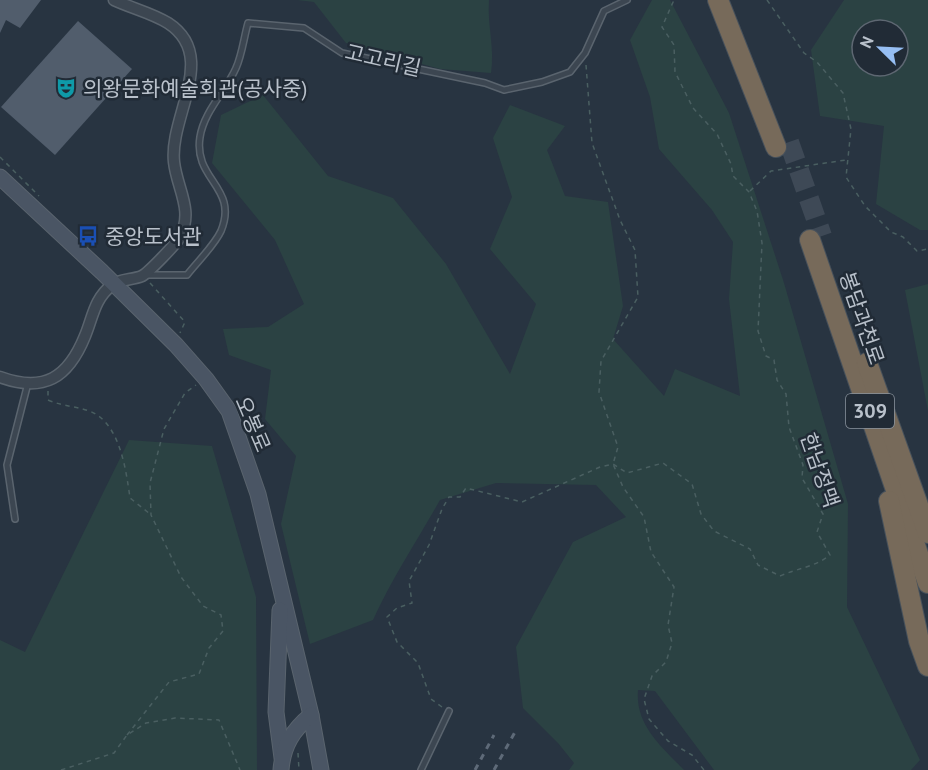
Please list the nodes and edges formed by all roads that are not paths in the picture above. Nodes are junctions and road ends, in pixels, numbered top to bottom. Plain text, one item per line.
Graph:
1 (114, 0) edge
2 (627, 0) edge
3 (726, 4) edge
4 (783, 144) tunnel mouth
5 (0, 177) edge
6 (143, 275) junction
7 (113, 284) junction
8 (1, 381) edge
9 (28, 383) junction
10 (869, 410) junction
11 (15, 519) dead end
12 (928, 533) edge
13 (928, 583) edge
14 (281, 589) junction
15 (928, 666) edge
16 (449, 711) road end
17 (311, 715) junction
18 (281, 764) edge
19 (321, 770) edge
20 (421, 770) edge

1 - 6 street
2 - 6 lane, 고고리길
3 - 4 highway
5 - 7 street, 오봉로
6 - 7 street
7 - 9 street
7 - 14 street, 오봉로
8 - 9 street
9 - 11 lane
10 - 12 highway, 봉담과천로 / 309
10 - 13 highway, 봉담과천로 / 309
10 - 15 highway
14 - 17 street, 오봉로
14 - 18 street
16 - 20 lane
17 - 18 street
17 - 19 street, 오봉로

